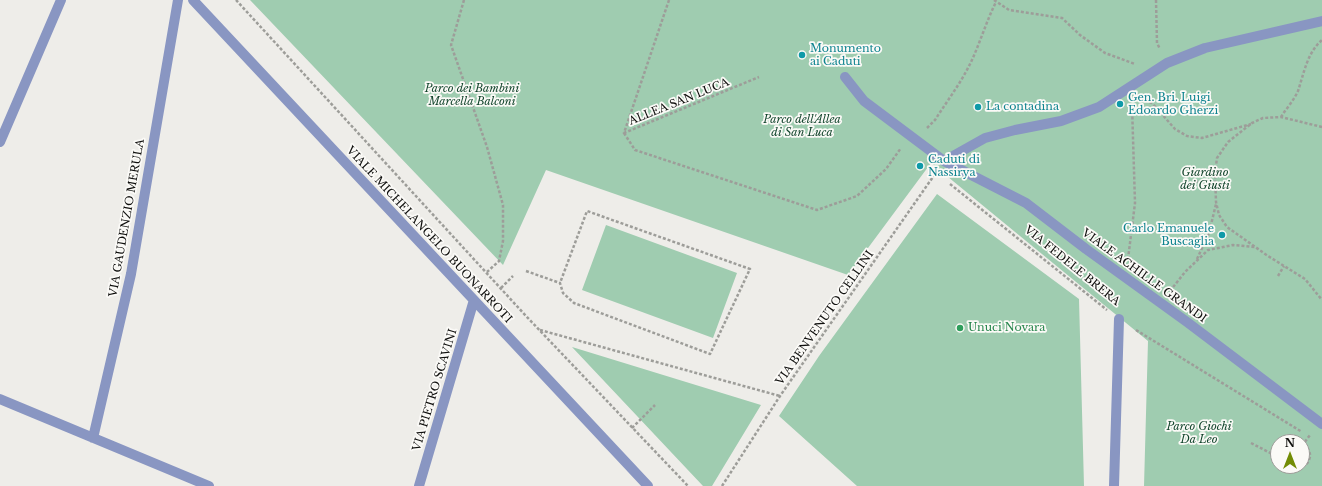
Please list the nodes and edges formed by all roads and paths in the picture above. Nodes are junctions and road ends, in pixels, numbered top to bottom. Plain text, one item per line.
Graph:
1 (61, 0) edge
2 (178, 0) edge
3 (193, 0) edge
4 (236, 0) edge
5 (464, 0) edge
6 (669, 0) edge
7 (1156, 0) edge
8 (995, 1) edge
9 (1322, 21) edge
10 (1322, 40) edge
11 (1157, 43) dead end
12 (1154, 72) junction
13 (845, 77) dead end
14 (759, 78) dead end
15 (1139, 99) dead end
16 (1132, 104) dead end
17 (1281, 117) junction
18 (1252, 123) junction
19 (1322, 127) edge
20 (624, 133) junction
21 (912, 137) junction
22 (0, 142) edge
23 (944, 161) junction
24 (1195, 181) dead end
25 (948, 183) dead end
26 (1216, 187) junction
27 (1216, 202) junction
28 (1255, 247) junction
29 (1197, 260) junction
30 (1284, 266) junction
31 (526, 271) dead end
32 (487, 272) junction
33 (1118, 273) junction
34 (513, 276) dead end
35 (1278, 276) dead end
36 (560, 283) junction
37 (501, 288) junction
38 (474, 300) junction
39 (1322, 300) edge
40 (1157, 302) junction
41 (1119, 319) junction
42 (540, 330) junction
43 (780, 396) junction
44 (0, 399) edge
45 (655, 405) dead end
46 (1321, 423) edge
47 (632, 428) junction
48 (1302, 432) dead end
49 (1310, 436) edge
50 (92, 438) junction
51 (1251, 443) dead end
52 (1270, 453) edge
53 (209, 486) edge
54 (419, 486) edge
55 (648, 486) edge
56 (688, 486) edge
57 (722, 486) edge
58 (1114, 486) edge

1 - 22 street
2 - 50 street, VIA GAUDENZIO MERULA
3 - 38 street, VIALE MICHELANGELO BUONARROTI
4 - 32 path
5 - 32 path
6 - 20 path, ALLEA SAN LUCA
7 - 11 path
8 - 12 path
8 - 21 path
9 - 12 street
10 - 17 path
12 - 23 street
13 - 21 street
14 - 20 path, ALLEA SAN LUCA
15 - 18 path
16 - 33 path
17 - 18 path
17 - 19 path
18 - 26 path
20 - 21 path
21 - 23 street, VIALE ACHILLE GRANDI
23 - 33 street, VIALE ACHILLE GRANDI
23 - 43 path, VIA BENVENUTO CELLINI
24 - 26 path
25 - 41 path, VIA FEDELE BRERA
26 - 27 path
27 - 28 path
27 - 29 path
28 - 29 path
28 - 30 path
29 - 40 path
30 - 35 path
30 - 39 path
31 - 36 path
32 - 37 path
33 - 40 street, VIALE ACHILLE GRANDI
34 - 37 path
36 - 36 path
37 - 42 path
38 - 54 street, VIA PIETRO SCAVINI
38 - 55 street, VIALE MICHELANGELO BUONARROTI
40 - 46 street, VIALE ACHILLE GRANDI
41 - 48 path
41 - 58 street, VIA FEDELE BRERA
42 - 43 path
42 - 47 path
43 - 57 path, VIA BENVENUTO CELLINI
44 - 50 street
45 - 47 path
46 - 49 path
47 - 56 path
50 - 53 street
51 - 52 path

